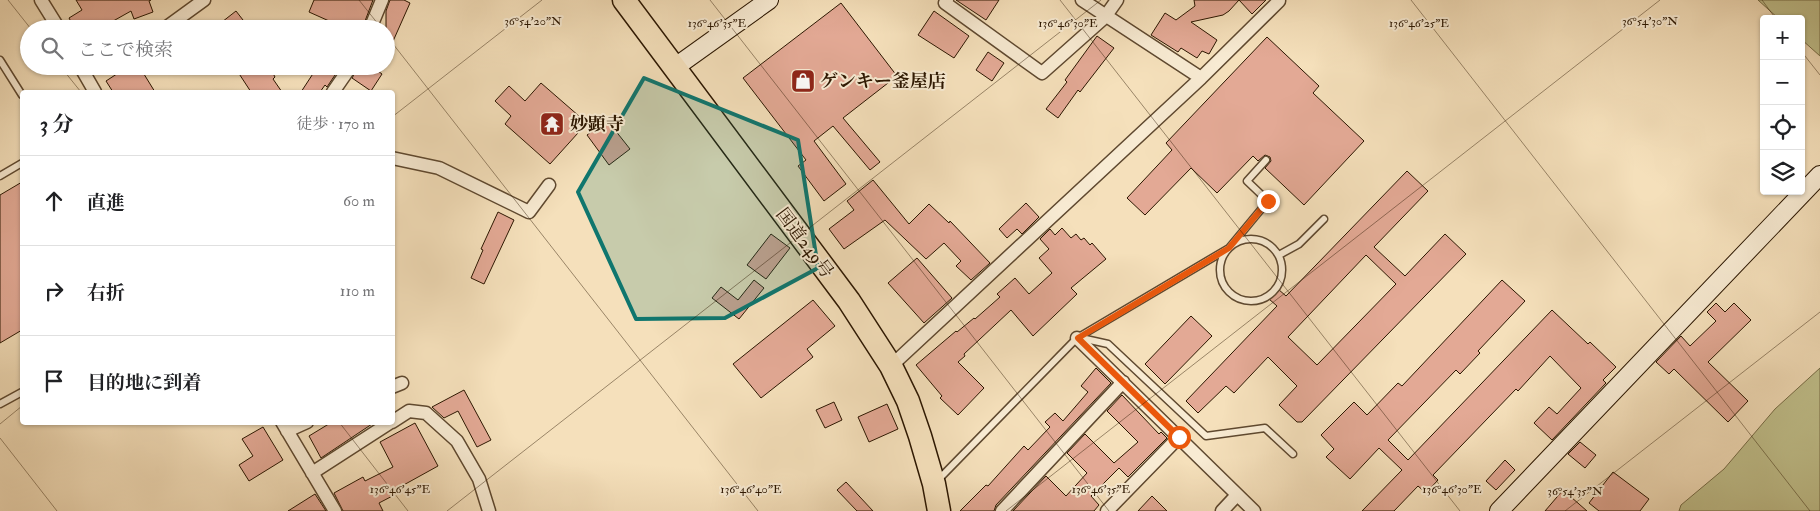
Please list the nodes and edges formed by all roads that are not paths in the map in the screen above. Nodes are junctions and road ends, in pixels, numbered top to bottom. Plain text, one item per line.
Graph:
1 (41, 0) edge
2 (204, 0) edge
3 (382, 0) edge
4 (624, 0) edge
5 (769, 0) edge
6 (947, 0) edge
7 (1082, 0) edge
8 (1117, 0) edge
9 (1279, 1) dead end
10 (1105, 17) junction
11 (53, 20) edge
12 (176, 20) edge
13 (374, 20) edge
14 (0, 60) edge
15 (674, 68) junction
16 (85, 75) edge
17 (345, 75) edge
18 (1200, 78) junction
19 (94, 90) edge
20 (334, 90) edge
21 (20, 92) edge
22 (395, 159) edge
23 (1266, 160) dead end
24 (20, 164) edge
25 (1820, 175) edge
26 (0, 176) edge
27 (549, 185) dead end
28 (1324, 219) dead end
29 (1229, 248) junction
30 (1279, 255) junction
31 (1078, 338) junction
32 (891, 366) junction
33 (1123, 382) junction
34 (20, 393) edge
35 (0, 404) edge
36 (395, 420) edge
37 (387, 425) edge
38 (285, 427) edge
39 (1179, 437) junction
40 (1293, 454) dead end
41 (312, 473) junction
42 (934, 484) junction
43 (1237, 495) junction
44 (335, 511) edge
45 (489, 511) edge
46 (939, 511) edge
47 (1002, 511) edge
48 (1107, 511) edge
49 (1222, 511) edge
50 (1254, 511) edge
51 (1499, 511) edge

1 - 11 street
2 - 12 street
3 - 13 street
4 - 15 highway, 国道249号
5 - 15 street
6 - 10 street
7 - 10 street
8 - 10 street
9 - 18 street
10 - 18 street
14 - 21 lane
15 - 32 highway, 国道249号
16 - 19 street
17 - 20 street
18 - 32 street
22 - 27 street
23 - 29 lane
24 - 26 lane
25 - 51 street
28 - 30 lane
29 - 30 lane
29 - 30 lane
29 - 31 lane
31 - 33 street
31 - 40 lane
31 - 42 lane
32 - 42 highway, 国道249号
33 - 39 street
33 - 47 street
34 - 35 lane
36 - 45 street
37 - 41 street
38 - 41 street
39 - 43 street
39 - 48 street
41 - 44 street
42 - 46 highway, 国道249号
43 - 49 street
43 - 50 street

